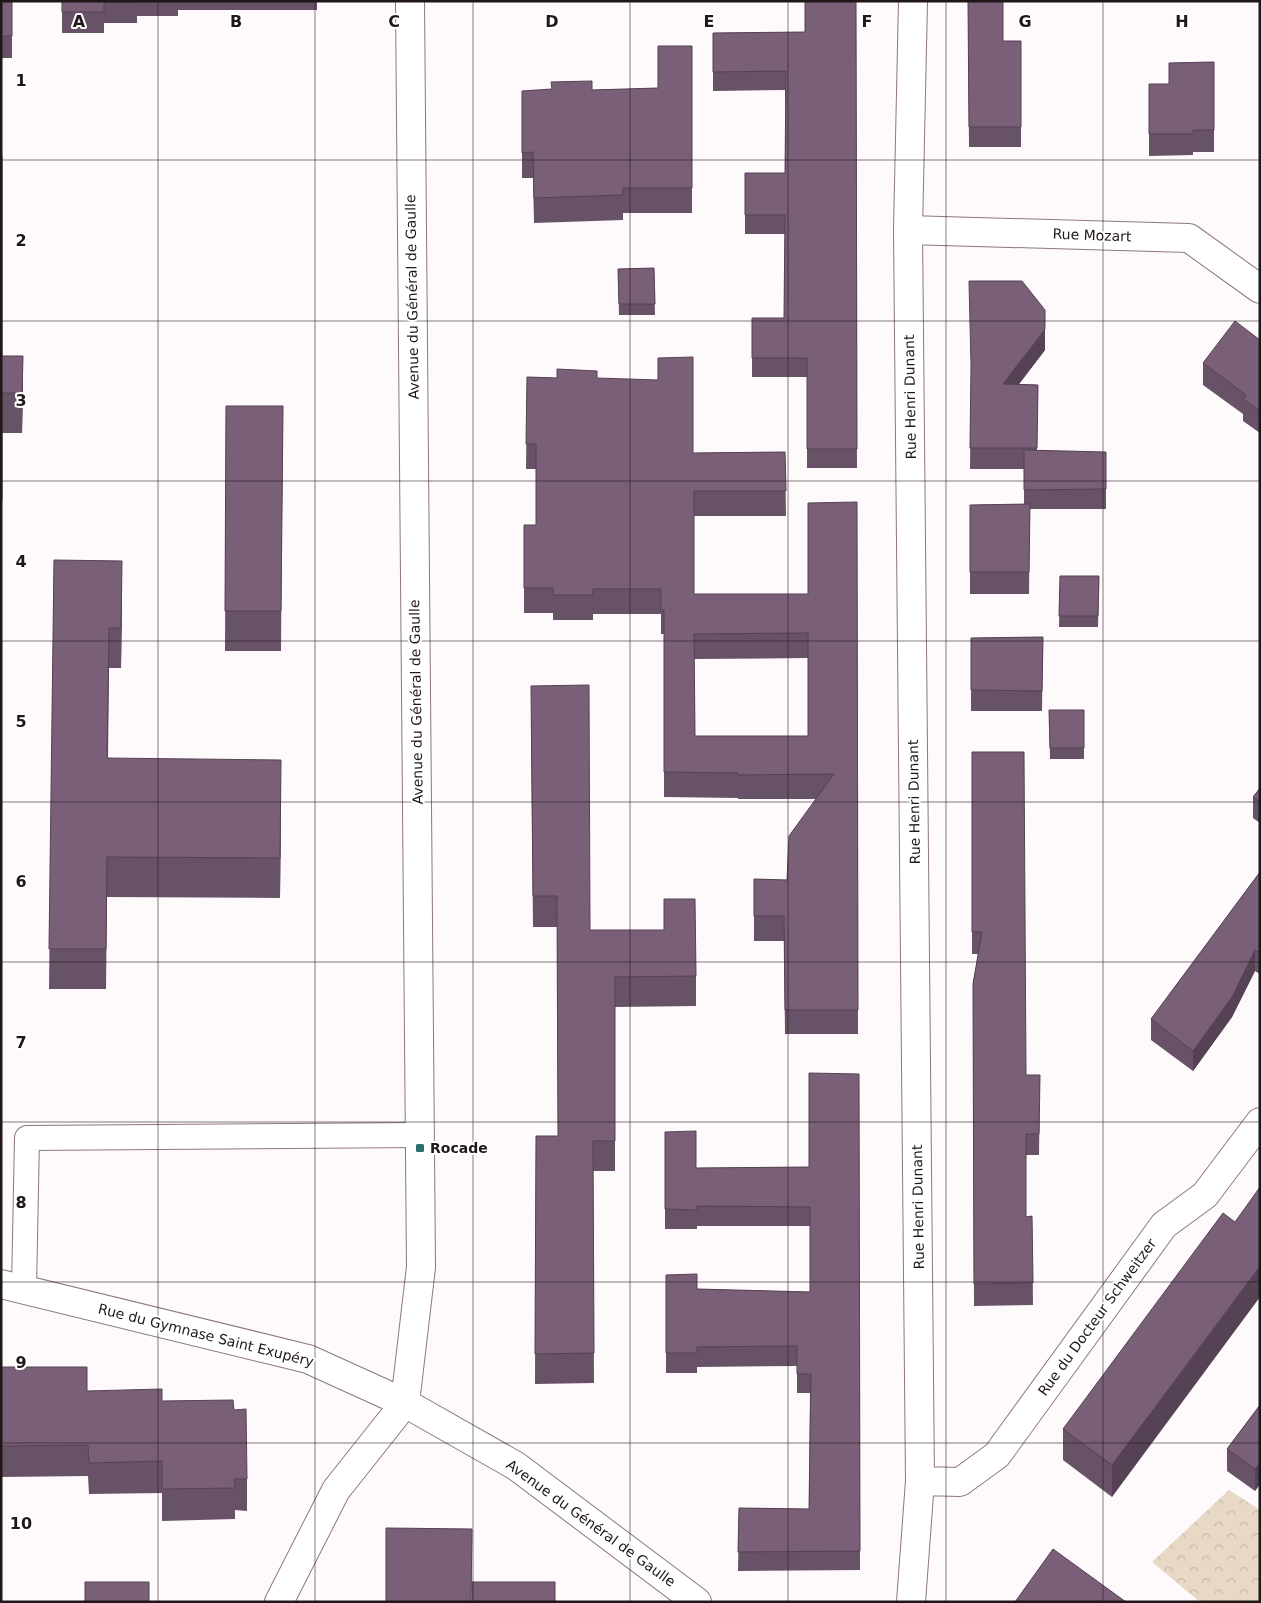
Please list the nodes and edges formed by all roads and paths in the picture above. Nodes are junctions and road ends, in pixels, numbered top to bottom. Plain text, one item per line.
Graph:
1 (410, 1) edge
2 (912, 1) edge
3 (908, 230) junction
4 (1260, 289) edge
5 (1260, 1122) edge
6 (420, 1135) junction
7 (13, 1287) edge
8 (405, 1402) junction
9 (920, 1481) junction
10 (279, 1602) edge
11 (698, 1602) edge
12 (911, 1602) edge

1 - 6 street, Avenue du Général de Gaulle
2 - 3 street, Rue Henri Dunant
3 - 4 street, Rue Mozart
3 - 9 street, Rue Henri Dunant
5 - 9 street, Rue du Docteur Schweitzer
6 - 7 lane
6 - 8 street, Avenue du Général de Gaulle
7 - 8 street, Rue du Gymnase Saint Exupéry
8 - 10 street
8 - 11 street, Avenue du Général de Gaulle
9 - 12 street, Rue Henri Dunant

